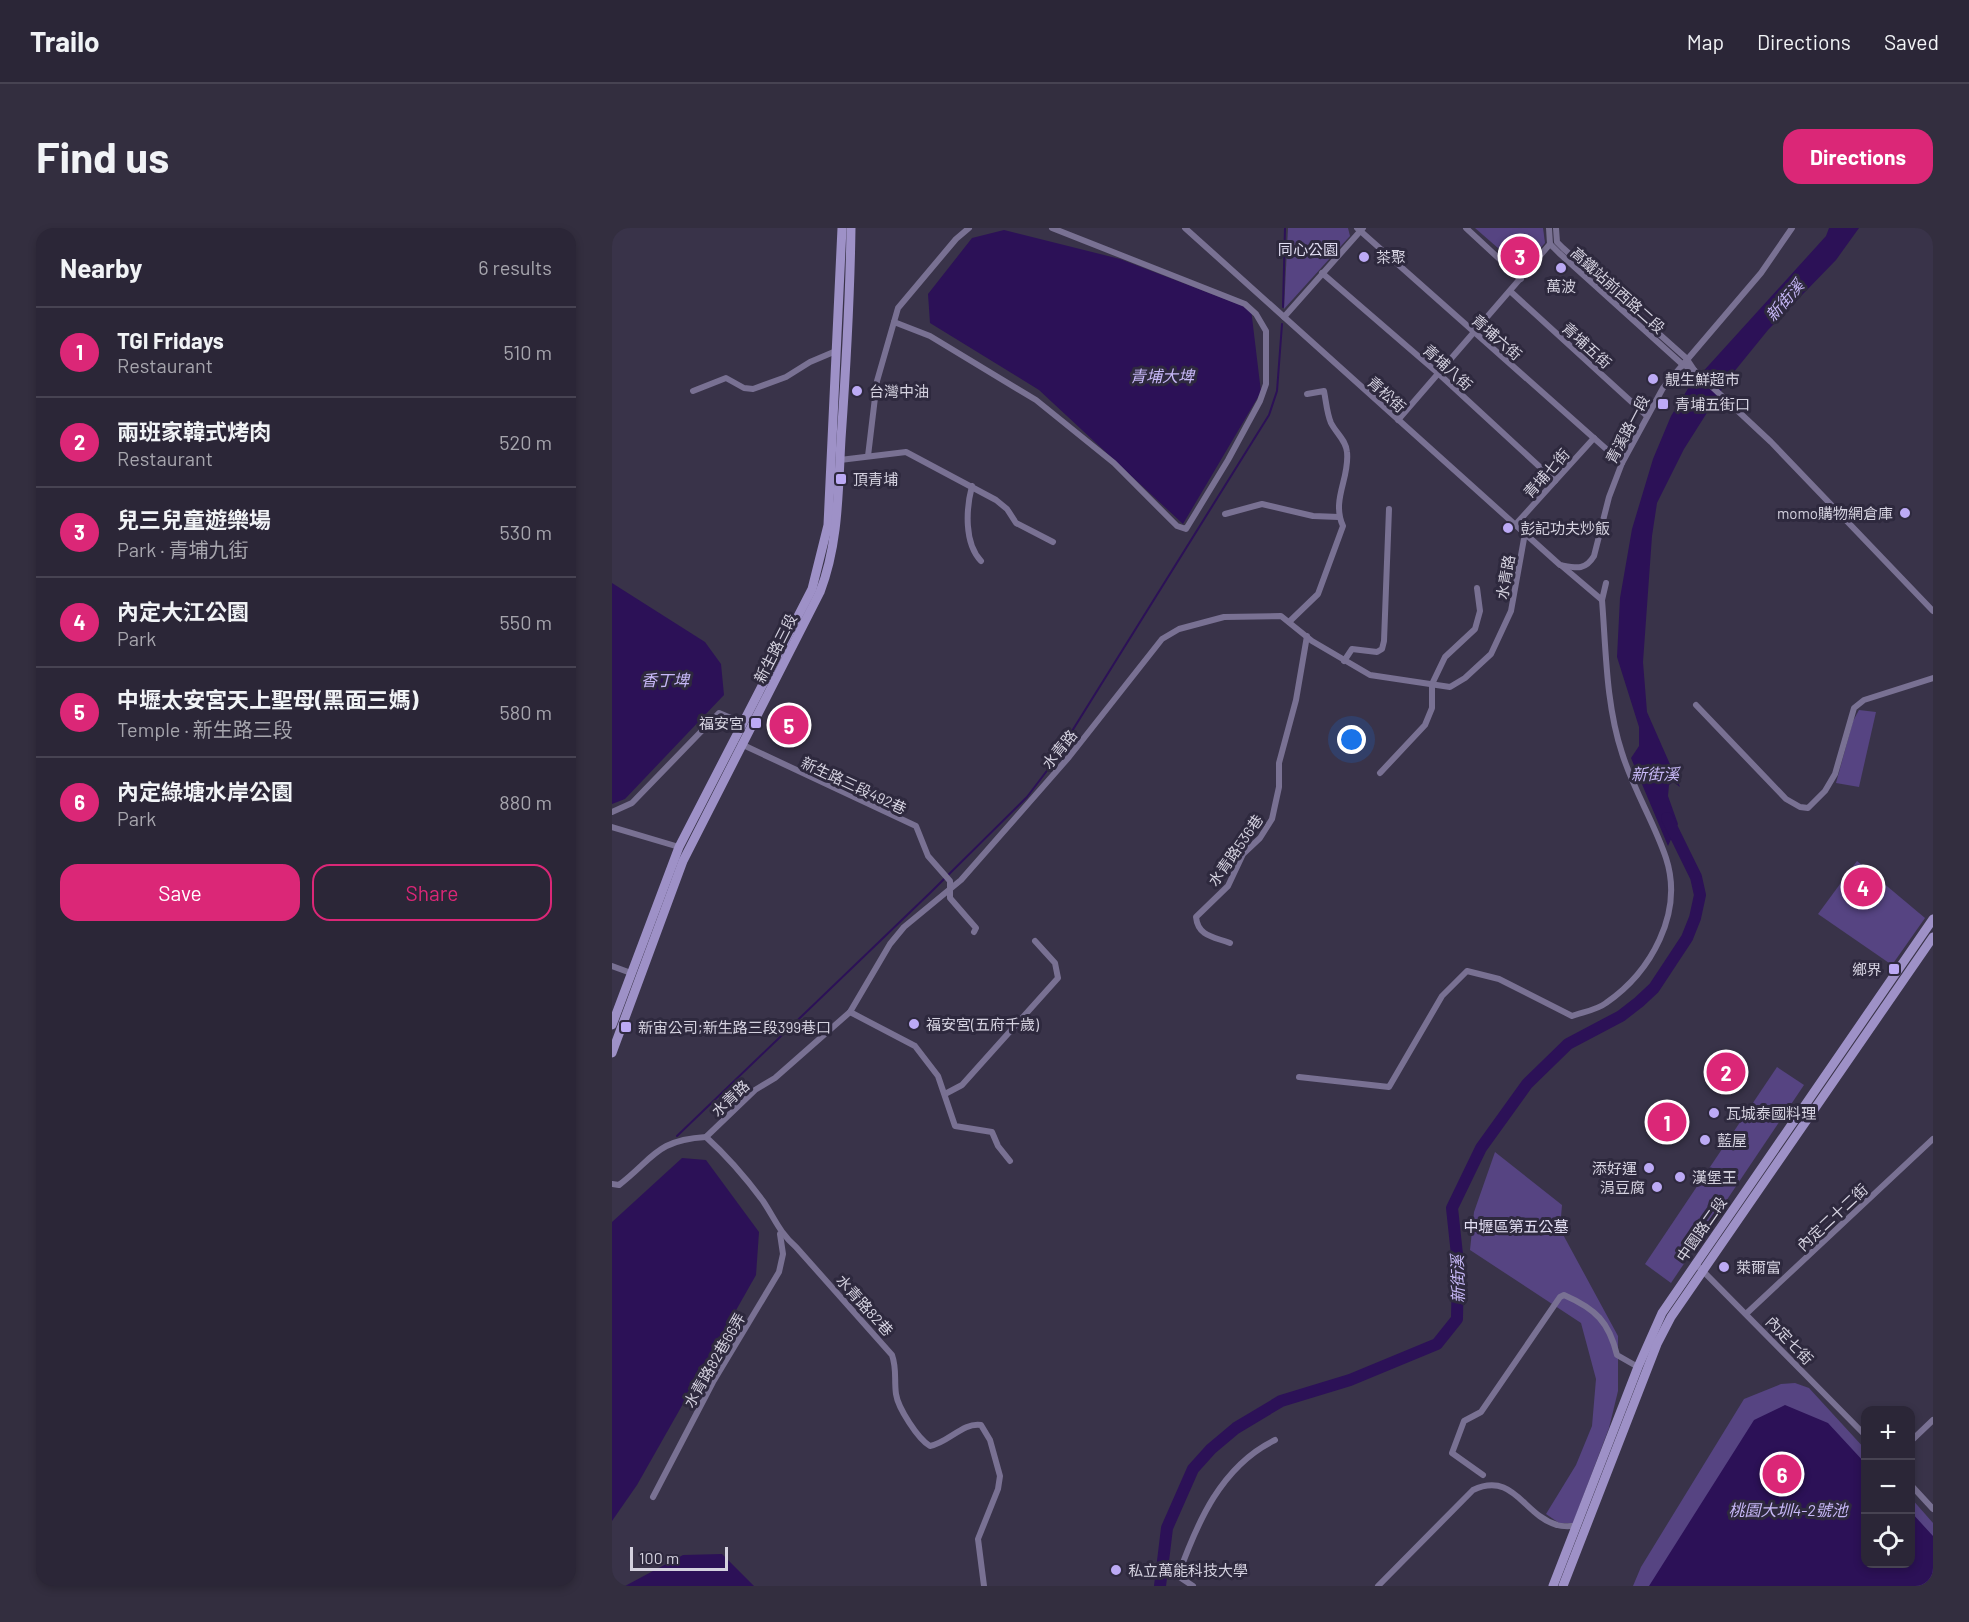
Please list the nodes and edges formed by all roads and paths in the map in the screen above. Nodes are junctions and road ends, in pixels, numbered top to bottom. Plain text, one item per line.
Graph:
1 (842, 228) edge
2 (850, 228) edge
3 (969, 228) edge
4 (1052, 228) edge
5 (1185, 228) edge
6 (1466, 228) edge
7 (1549, 228) edge
8 (1556, 228) edge
9 (1792, 228) edge
10 (1360, 229) edge
11 (1551, 244) junction
12 (1322, 273) junction
13 (1521, 279) junction
14 (1510, 291) junction
15 (1284, 317) junction
16 (894, 322) junction
17 (1474, 333) junction
18 (836, 351) junction
19 (1684, 361) junction
20 (1439, 374) junction
21 (693, 391) dead end
22 (1307, 394) dead end
23 (1647, 416) junction
24 (1398, 420) junction
25 (1593, 438) junction
26 (868, 456) junction
27 (840, 460) junction
28 (1622, 463) junction
29 (1555, 481) junction
30 (972, 486) junction
31 (1389, 508) dead end
32 (1226, 514) dead end
33 (1339, 517) junction
34 (1516, 525) junction
35 (1525, 533) junction
36 (1053, 542) dead end
37 (981, 561) dead end
38 (1562, 565) junction
39 (1579, 569) joint
40 (1606, 583) dead end
41 (1477, 588) dead end
42 (1602, 600) junction
43 (1933, 611) edge
44 (1289, 622) junction
45 (1307, 636) junction
46 (1344, 661) junction
47 (1933, 678) edge
48 (1432, 684) junction
49 (1696, 705) dead end
50 (743, 723) junction
51 (739, 743) junction
52 (1380, 773) dead end
53 (612, 812) edge
54 (612, 827) edge
55 (679, 847) junction
56 (950, 891) junction
57 (1933, 920) edge
58 (974, 932) dead end
59 (1933, 937) edge
60 (1035, 941) dead end
61 (1230, 943) dead end
62 (612, 966) edge
63 (631, 973) junction
64 (850, 1012) junction
65 (612, 1025) edge
66 (612, 1053) edge
67 (1299, 1077) dead end
68 (945, 1094) junction
69 (706, 1137) junction
70 (1933, 1139) edge
71 (1010, 1161) dead end
72 (612, 1184) edge
73 (780, 1233) junction
74 (1699, 1266) junction
75 (1747, 1313) junction
76 (1638, 1366) junction
77 (1933, 1420) edge
78 (1861, 1431) edge
79 (1915, 1438) edge
80 (1275, 1440) dead end
81 (1483, 1475) dead end
82 (1915, 1489) edge
83 (653, 1497) dead end
84 (1933, 1509) edge
85 (1580, 1528) junction
86 (984, 1586) edge
87 (1193, 1586) edge
88 (1378, 1586) edge
89 (1553, 1586) edge
90 (1563, 1586) edge

1 - 18 main road, 新生路三段
2 - 27 main road, 新生路三段
3 - 16 street
4 - 16 street
5 - 15 street, 青松街
6 - 13 street
7 - 11 street, 高鐵站前西路二段
8 - 19 street, 高鐵站前西路二段
9 - 19 street, 青溪路一段
10 - 12 street
10 - 17 street, 青埔六街
11 - 13 street
11 - 19 street, 高鐵站前西路二段
12 - 15 street
12 - 20 street, 青埔八街
13 - 14 street
14 - 17 street
14 - 23 street, 青埔五街
15 - 24 street, 青松街
16 - 26 street
17 - 20 street
17 - 25 street, 青埔六街
18 - 21 street
18 - 50 main road, 新生路三段
19 - 23 street, 青溪路一段
19 - 43 street
20 - 24 street
20 - 29 street, 青埔八街
22 - 33 street
23 - 28 street, 青溪路一段
24 - 34 street, 青松街
25 - 28 street, 青埔六街
25 - 29 street, 青埔七街
26 - 27 street
26 - 30 street
27 - 51 main road, 新生路三段
28 - 39 street, 青溪路一段
29 - 34 street, 青埔七街
30 - 36 street
30 - 37 street
31 - 46 street
32 - 33 street
33 - 44 street
34 - 35 street, 青松街
35 - 38 street, 青松街
35 - 48 street, 水青路
38 - 39 street, 青松街
38 - 42 street
40 - 42 street
41 - 48 street
42 - 67 street
44 - 45 street, 水青路
44 - 56 street, 水青路
45 - 46 street, 水青路
45 - 61 street, 水青路536巷
46 - 48 street, 水青路
47 - 49 street
48 - 52 street
50 - 51 main road, 新生路三段
50 - 53 street
51 - 55 main road, 新生路三段
51 - 56 street, 新生路三段492巷
51 - 66 main road, 新生路三段
54 - 55 street
55 - 63 main road, 新生路三段
56 - 58 street
56 - 64 street, 水青路
57 - 74 main road, 中園路二段
59 - 74 main road, 中園路二段
60 - 68 street
62 - 63 street
63 - 65 main road, 新生路三段
64 - 68 street
64 - 69 street, 水青路
68 - 71 street
69 - 72 street, 水青路
69 - 73 street, 水青路82巷
70 - 75 street, 內定二十二街
73 - 83 street, 水青路82巷66弄
73 - 86 street, 水青路82巷
74 - 75 street, 內定七街
74 - 76 main road, 中園路二段
74 - 85 main road, 中園路二段
75 - 78 street, 內定七街
76 - 81 street
76 - 85 main road, 中園路二段
77 - 79 street
80 - 87 street
82 - 84 street
85 - 88 street
85 - 89 main road, 中園路二段
85 - 90 main road, 中園路二段

